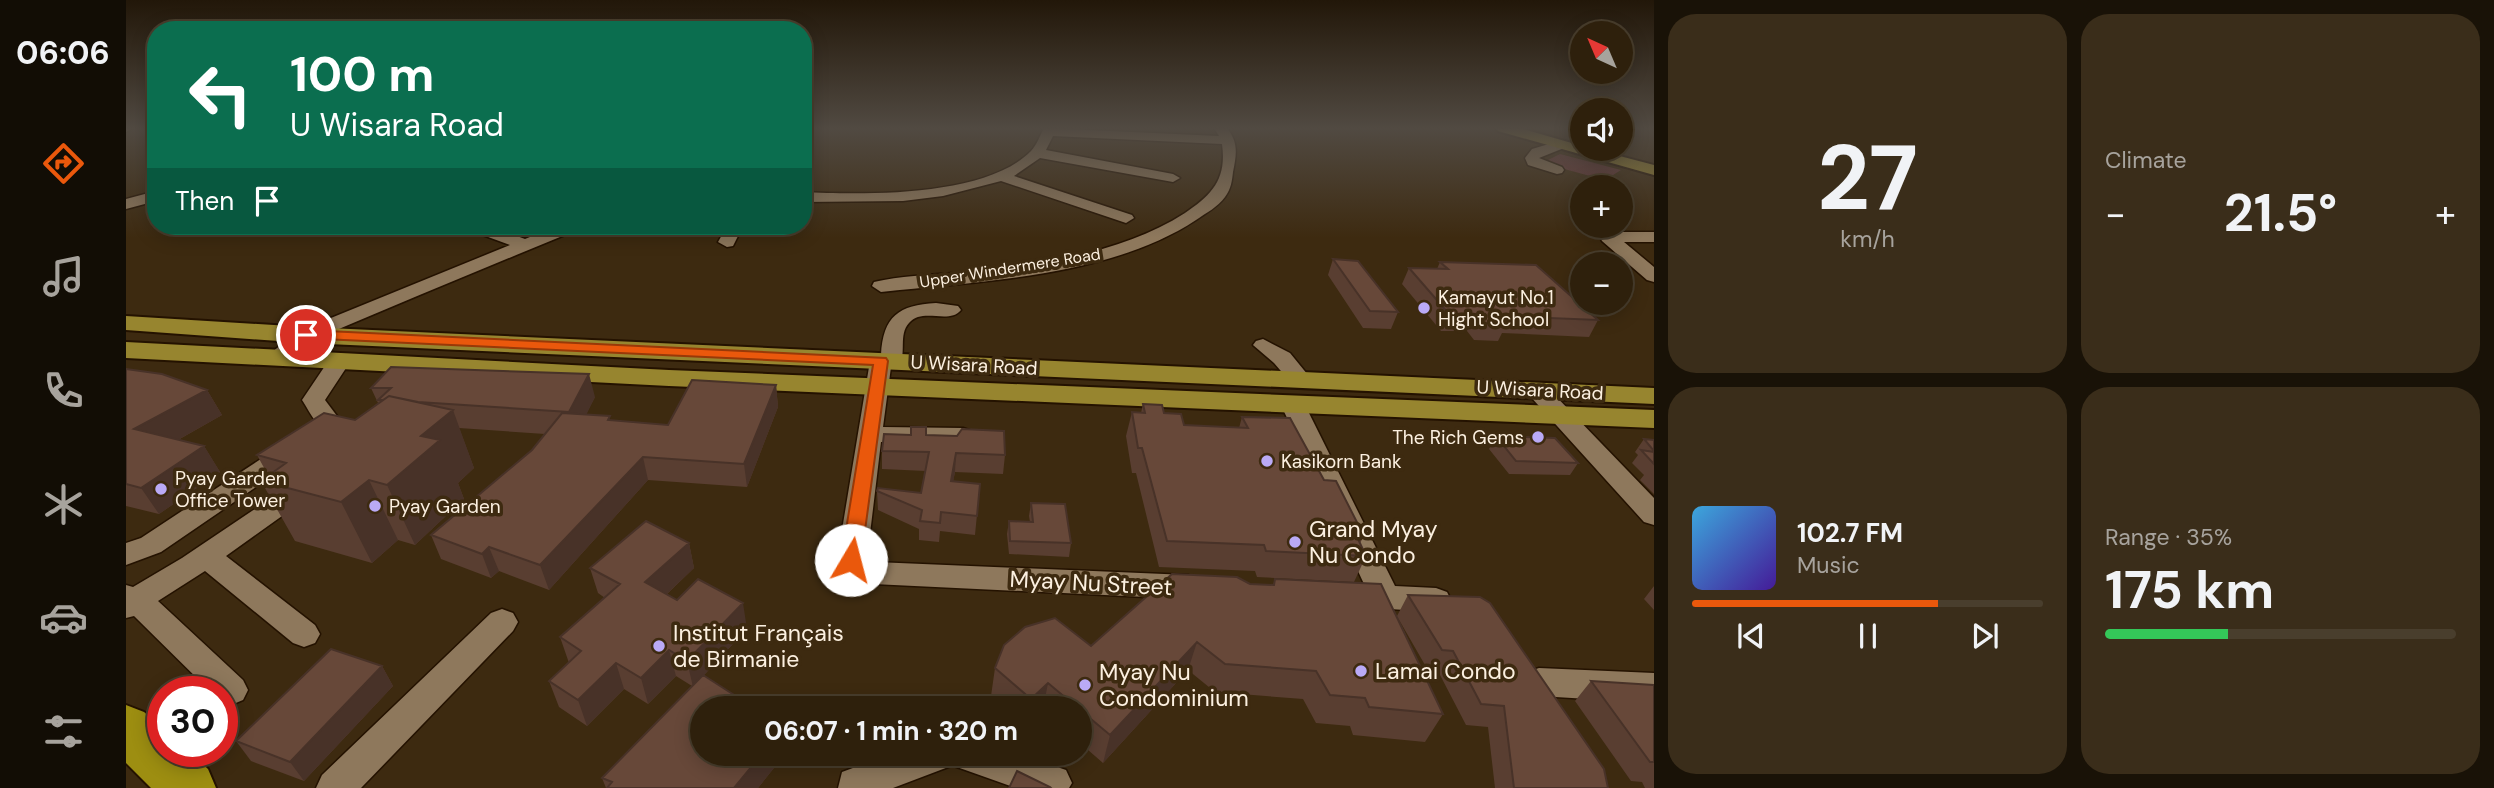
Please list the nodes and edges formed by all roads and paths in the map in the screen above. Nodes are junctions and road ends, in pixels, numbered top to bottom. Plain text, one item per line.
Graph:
1 (1024, 165) edge
2 (1102, 165) edge
3 (1228, 165) edge
4 (1542, 165) edge
5 (1634, 165) edge
6 (1557, 170) dead end
7 (1654, 170) edge
8 (1001, 176) junction
9 (1173, 178) dead end
10 (147, 189) edge
11 (126, 195) edge
12 (812, 197) edge
13 (147, 198) edge
14 (126, 204) edge
15 (1126, 218) dead end
16 (500, 235) edge
17 (548, 235) edge
18 (730, 235) edge
19 (1654, 237) edge
20 (727, 242) dead end
21 (526, 244) junction
22 (1100, 255) junction
23 (1118, 271) dead end
24 (1654, 276) edge
25 (881, 286) dead end
26 (951, 310) dead end
27 (126, 323) edge
28 (306, 335) junction
29 (497, 343) junction
30 (1263, 345) dead end
31 (126, 350) edge
32 (684, 352) junction
33 (274, 359) junction
34 (339, 362) junction
35 (476, 369) junction
36 (883, 370) junction
37 (669, 378) junction
38 (1301, 388) junction
39 (1538, 390) junction
40 (1654, 396) edge
41 (1559, 416) junction
42 (1654, 419) edge
43 (334, 428) junction
44 (868, 434) junction
45 (963, 436) edge
46 (359, 443) edge
47 (327, 473) edge
48 (1654, 515) edge
49 (126, 554) edge
50 (206, 556) junction
51 (1219, 589) edge
52 (1330, 594) edge
53 (1385, 596) junction
54 (130, 601) edge
55 (1463, 601) edge
56 (502, 622) dead end
57 (304, 634) dead end
58 (215, 676) edge
59 (1654, 688) edge
60 (1562, 718) edge
61 (126, 728) edge
62 (907, 766) edge
63 (1003, 766) edge
64 (1053, 783) dead end
65 (854, 787) edge
66 (189, 788) edge
67 (335, 788) edge

1 - 8 street
2 - 9 street
3 - 22 street, Upper Windermere Road
4 - 6 street
5 - 7 main road
8 - 12 street
8 - 15 street
10 - 11 street
13 - 14 street
16 - 21 street
17 - 21 street
18 - 20 street
19 - 24 street
21 - 28 street
22 - 23 street
22 - 25 street, Upper Windermere Road
26 - 36 street, Myay Nu Street
27 - 28 main road, U Wisara Road
28 - 29 main road, U Wisara Road
28 - 33 street
29 - 32 main road, U Wisara Road
29 - 35 main road
30 - 38 street
31 - 33 main road, U Wisara Road
32 - 36 main road, U Wisara Road
32 - 37 main road
33 - 34 main road, U Wisara Road
34 - 35 main road, U Wisara Road
34 - 43 street
35 - 37 main road, U Wisara Road
36 - 37 main road, U Wisara Road
36 - 38 main road, U Wisara Road
36 - 44 street, Myay Nu Street
38 - 39 main road, U Wisara Road
38 - 41 main road, U Wisara Road
38 - 53 street
39 - 40 main road, U Wisara Road
39 - 41 street
41 - 42 main road, U Wisara Road
41 - 48 street
43 - 46 street
43 - 49 street
44 - 45 street
44 - 51 street, Myay Nu Street
47 - 50 street
50 - 54 street
50 - 57 street
52 - 53 street
53 - 55 street
54 - 58 street
56 - 67 street
59 - 60 street
61 - 66 highway
62 - 65 street
63 - 64 street

